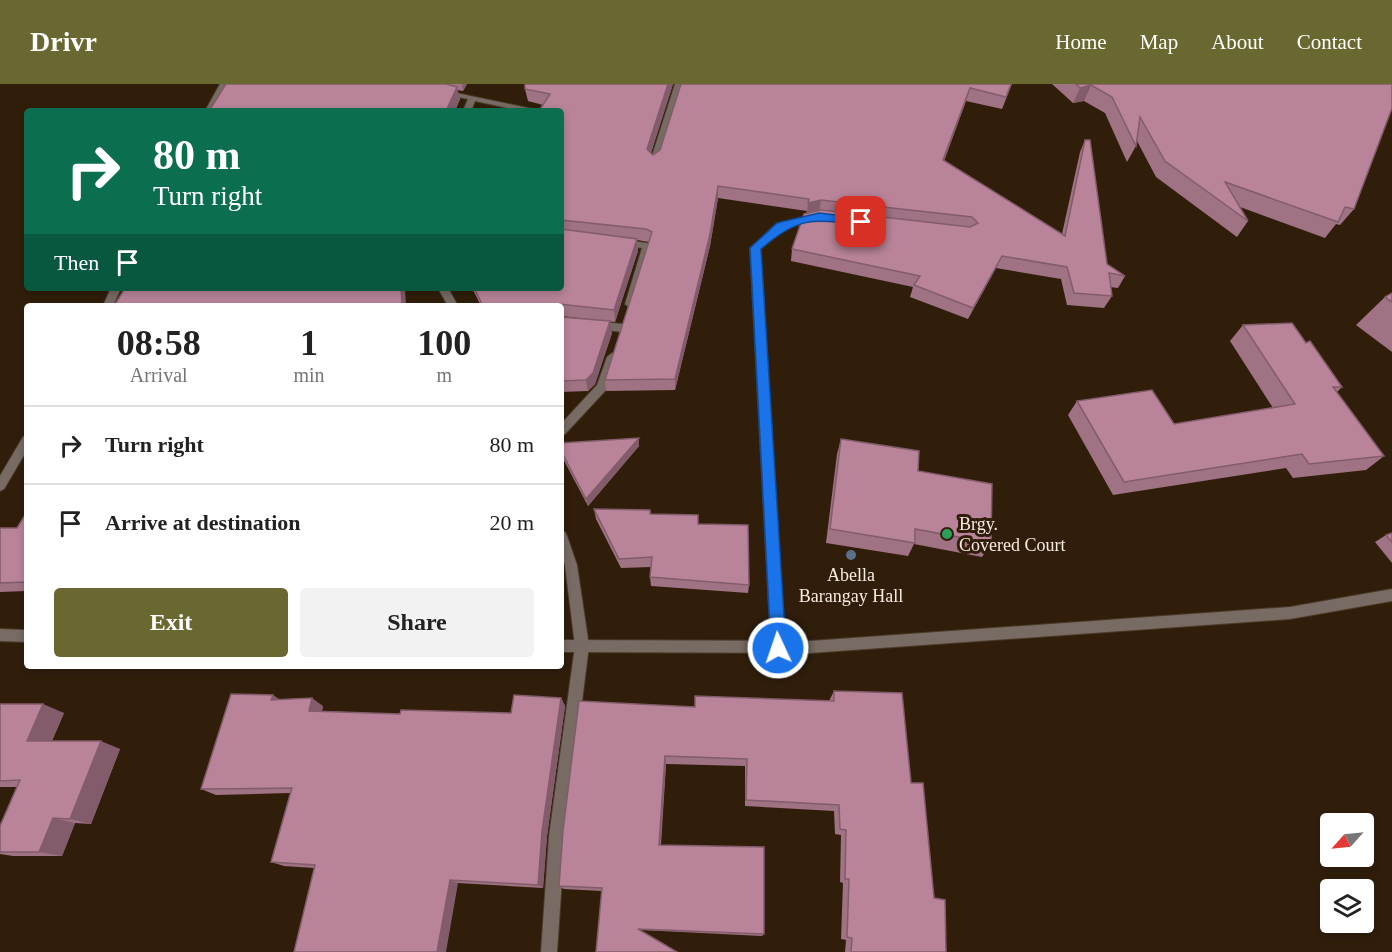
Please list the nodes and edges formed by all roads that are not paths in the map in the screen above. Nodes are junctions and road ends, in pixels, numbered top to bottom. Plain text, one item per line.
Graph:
1 (224, 84) edge
2 (679, 84) edge
3 (433, 89) edge
4 (472, 98) junction
5 (211, 108) edge
6 (468, 108) edge
7 (519, 108) edge
8 (654, 162) edge
9 (831, 218) edge
10 (615, 242) edge
11 (582, 324) edge
12 (619, 338) junction
13 (564, 428) edge
14 (24, 445) edge
15 (0, 486) edge
16 (564, 545) edge
17 (1392, 595) edge
18 (0, 635) edge
19 (24, 636) edge
20 (564, 646) edge
21 (582, 646) junction
22 (778, 648) junction
23 (549, 952) edge

1 - 5 street
2 - 8 street
3 - 4 street
4 - 6 street
4 - 7 street
9 - 22 street
10 - 12 street
11 - 12 street
12 - 13 street
14 - 15 street
16 - 21 street
17 - 22 street
18 - 19 street
20 - 21 street
21 - 22 street
21 - 23 street

